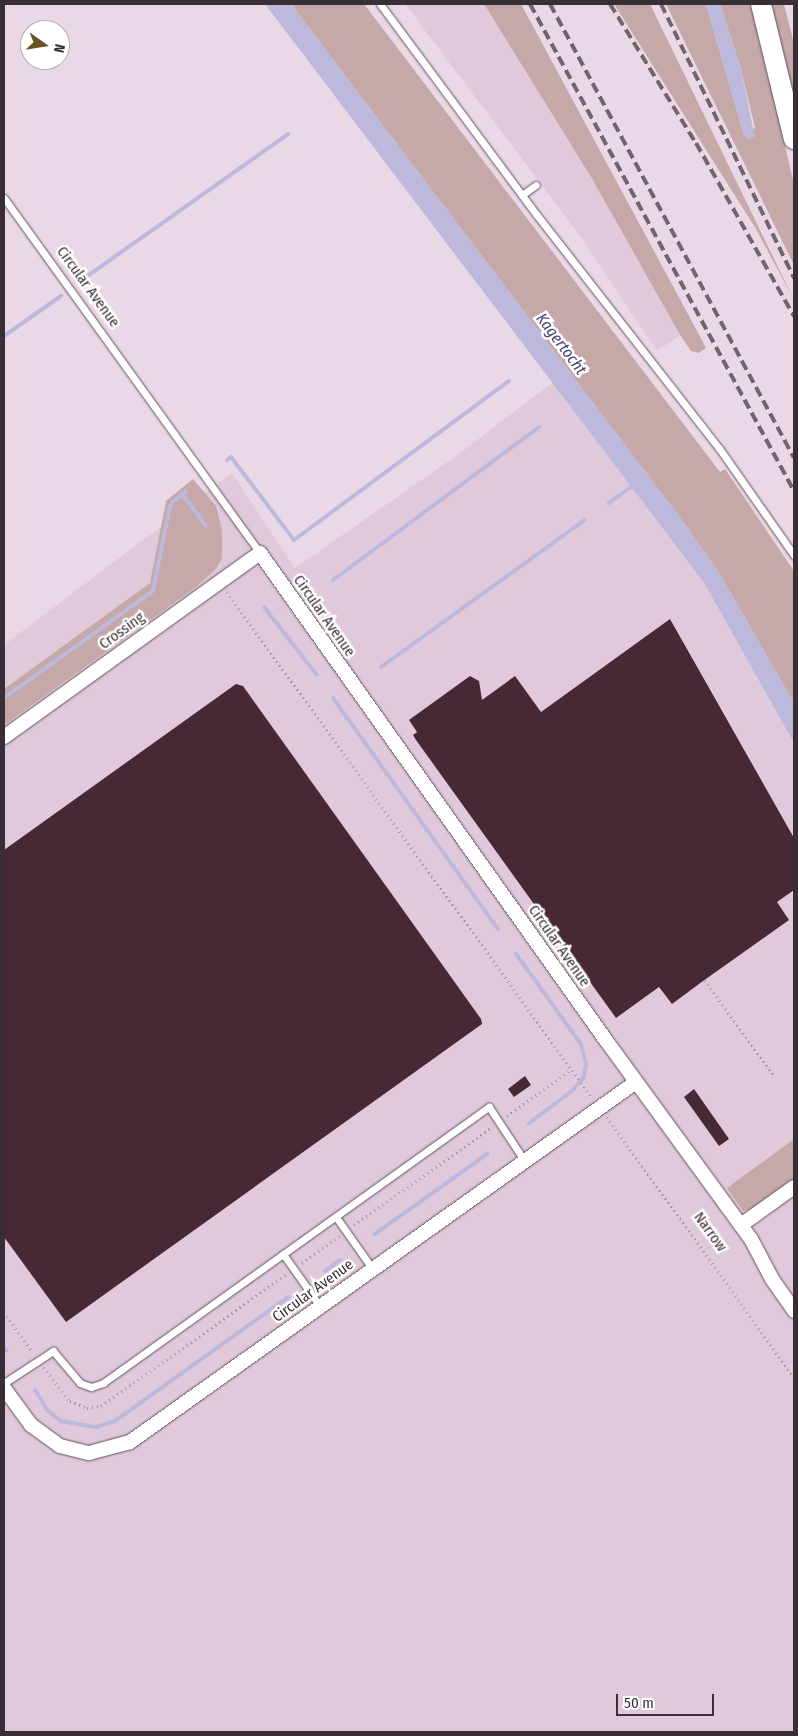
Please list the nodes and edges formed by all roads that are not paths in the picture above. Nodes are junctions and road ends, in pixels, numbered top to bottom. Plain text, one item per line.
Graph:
1 (380, 4) edge
2 (761, 4) edge
3 (794, 138) edge
4 (536, 185) dead end
5 (522, 195) junction
6 (4, 198) edge
7 (260, 553) junction
8 (794, 555) edge
9 (4, 737) edge
10 (636, 1082) junction
11 (524, 1160) junction
12 (794, 1187) edge
13 (336, 1217) junction
14 (741, 1225) junction
15 (283, 1254) junction
16 (372, 1268) junction
17 (320, 1306) junction
18 (794, 1311) edge
19 (4, 1382) edge
20 (4, 1388) edge

1 - 5 lane
2 - 3 main road
4 - 5 lane
5 - 8 lane
6 - 7 lane, Circular Avenue
7 - 9 street, Crossing
7 - 10 street, Circular Avenue
10 - 11 street, Circular Avenue
10 - 14 street, Narrow
11 - 13 lane
11 - 16 street, Circular Avenue
12 - 14 street
13 - 15 lane
13 - 16 lane
14 - 18 street, Narrow
15 - 17 lane
15 - 19 lane
16 - 17 street, Circular Avenue
17 - 20 street, Circular Avenue

